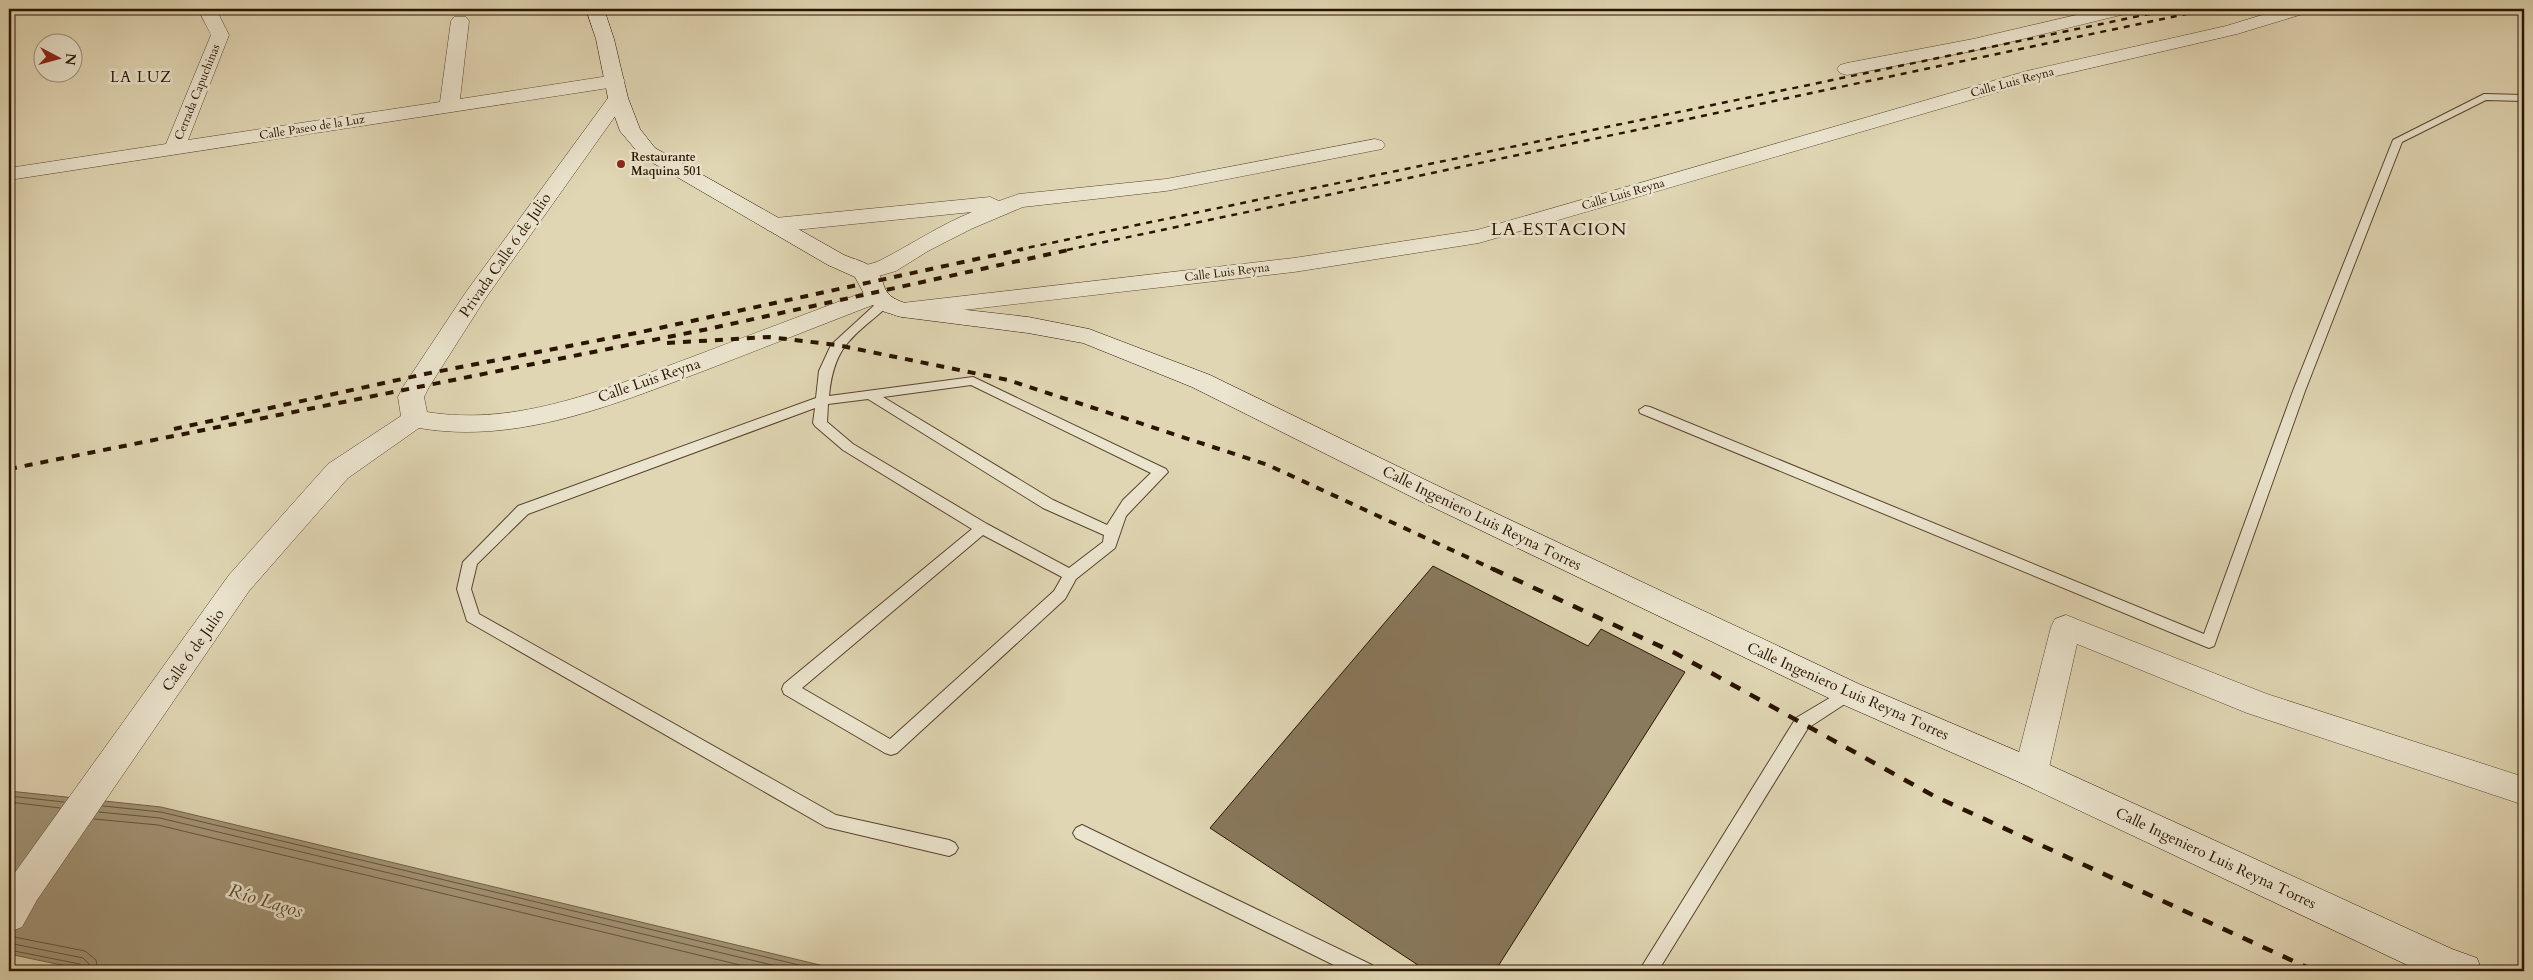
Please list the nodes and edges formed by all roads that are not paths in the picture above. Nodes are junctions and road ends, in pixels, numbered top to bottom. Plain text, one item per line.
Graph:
1 (207, 9) edge
2 (595, 9) edge
3 (2123, 9) edge
4 (2300, 9) edge
5 (460, 21) dead end
6 (1847, 69) dead end
7 (616, 89) junction
8 (2524, 98) edge
9 (449, 106) junction
10 (1375, 145) dead end
11 (175, 148) junction
12 (9, 174) edge
13 (1019, 201) junction
14 (775, 226) junction
15 (881, 296) junction
16 (868, 394) junction
17 (821, 401) junction
18 (1645, 410) dead end
19 (415, 420) junction
20 (982, 528) junction
21 (1110, 532) junction
22 (1070, 575) junction
23 (1848, 693) junction
24 (2031, 772) junction
25 (2524, 791) edge
26 (1082, 833) dead end
27 (949, 848) dead end
28 (9, 915) edge
29 (1365, 971) edge
30 (1648, 971) edge
31 (2464, 971) edge

1 - 11 street, Cerrada Capuchinas
2 - 7 street, Calle Ingeniero Luis Reyna Torres
3 - 6 street
4 - 15 street, Calle Luis Reyna
5 - 9 street
7 - 9 street, Calle Paseo de la Luz
7 - 14 street, Calle Ingeniero Luis Reyna Torres
7 - 19 street, Privada Calle 6 de Julio
8 - 18 lane
9 - 11 street, Calle Paseo de la Luz
10 - 13 street, Calle Luis Reyna
11 - 12 street, Calle Paseo de la Luz
13 - 14 street, Calle Luis Reyna
13 - 15 street, Calle Luis Reyna
14 - 15 street, Calle Ingeniero Luis Reyna Torres
15 - 17 lane
15 - 19 street, Calle Luis Reyna
15 - 23 street, Calle Ingeniero Luis Reyna Torres
16 - 17 lane
16 - 21 lane
16 - 21 lane
17 - 20 lane
17 - 27 lane
19 - 28 street, Calle 6 de Julio
20 - 22 lane
20 - 22 lane
21 - 22 lane
23 - 24 street, Calle Ingeniero Luis Reyna Torres
23 - 30 lane
24 - 25 street
24 - 31 street, Calle Ingeniero Luis Reyna Torres
26 - 29 lane

